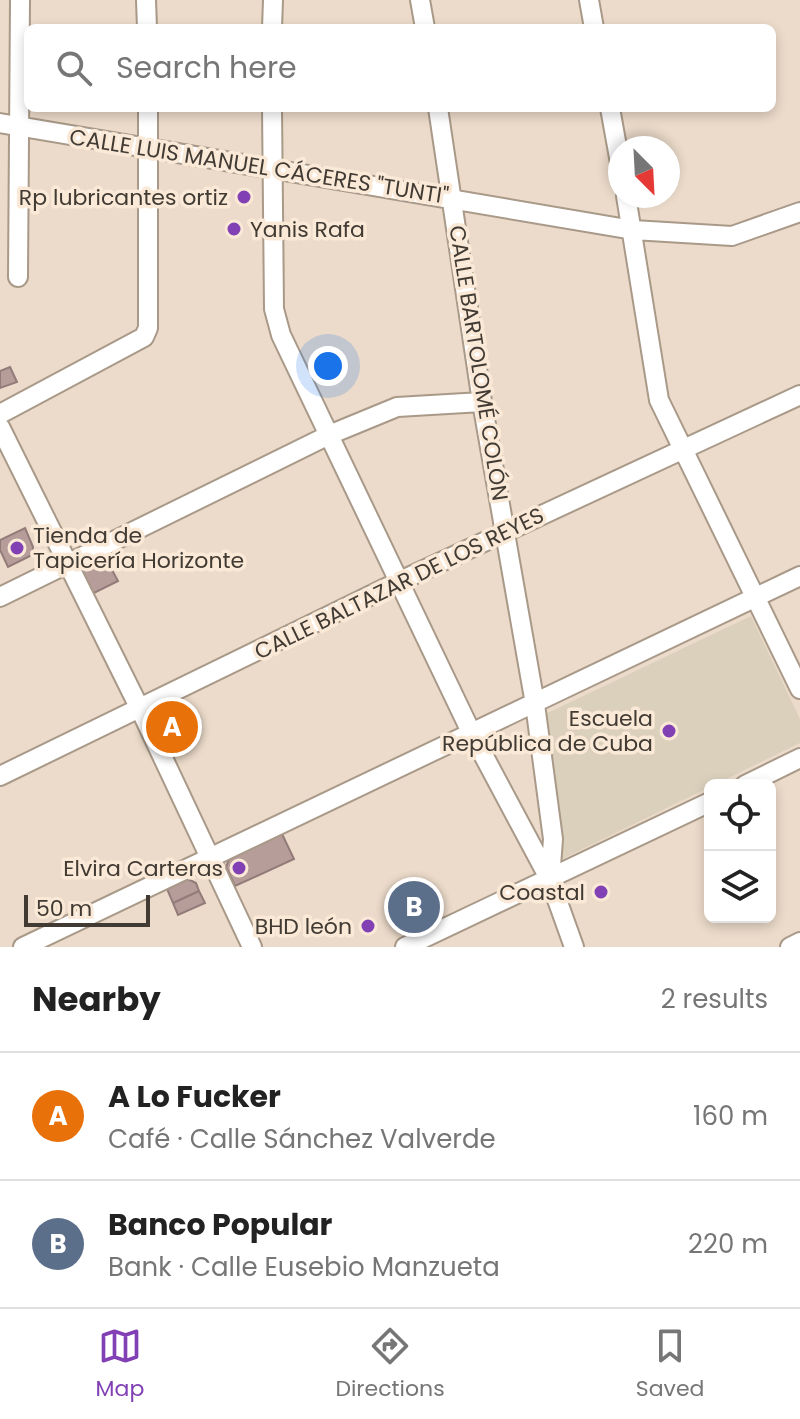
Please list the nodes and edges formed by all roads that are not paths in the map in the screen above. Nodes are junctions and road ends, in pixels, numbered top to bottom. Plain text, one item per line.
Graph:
1 (20, 0) edge
2 (146, 0) edge
3 (273, 0) edge
4 (420, 0) edge
5 (589, 0) edge
6 (147, 24) edge
7 (272, 24) edge
8 (424, 24) edge
9 (593, 24) edge
10 (148, 112) edge
11 (272, 112) edge
12 (439, 112) edge
13 (611, 112) edge
14 (0, 123) edge
15 (21, 127) junction
16 (615, 136) edge
17 (148, 150) junction
18 (272, 171) junction
19 (452, 197) junction
20 (628, 208) edge
21 (800, 212) edge
22 (633, 230) junction
23 (18, 277) dead end
24 (800, 395) edge
25 (482, 402) junction
26 (0, 414) edge
27 (0, 427) edge
28 (329, 435) junction
29 (681, 450) junction
30 (506, 531) junction
31 (69, 564) junction
32 (800, 576) edge
33 (400, 581) junction
34 (0, 597) edge
35 (755, 598) junction
36 (800, 689) edge
37 (535, 704) junction
38 (140, 709) junction
39 (471, 732) junction
40 (800, 758) edge
41 (0, 776) edge
42 (757, 779) edge
43 (704, 805) edge
44 (210, 858) junction
45 (550, 880) junction
46 (800, 942) edge
47 (23, 947) edge
48 (252, 947) edge
49 (405, 947) edge
50 (574, 947) edge
51 (790, 947) edge

1 - 15 street
2 - 6 street
3 - 7 street
4 - 8 street
5 - 9 street
10 - 17 street
11 - 18 street
12 - 19 street, CALLE BARTOLOMÉ COLÓN
13 - 16 street
14 - 15 street, CALLE LUIS MANUEL CÁCERES "TUNTI"
15 - 17 street, CALLE LUIS MANUEL CÁCERES "TUNTI"
15 - 23 street
17 - 18 street, CALLE LUIS MANUEL CÁCERES "TUNTI"
17 - 26 street
18 - 19 street, CALLE LUIS MANUEL CÁCERES "TUNTI"
18 - 28 street
19 - 22 street, CALLE LUIS MANUEL CÁCERES "TUNTI"
19 - 25 street, CALLE BARTOLOMÉ COLÓN
20 - 22 street
21 - 22 street, CALLE LUIS MANUEL CÁCERES "TUNTI"
22 - 29 street
24 - 29 street, CALLE BALTAZAR DE LOS REYES
25 - 28 street
25 - 30 street, CALLE BARTOLOMÉ COLÓN
27 - 31 street
28 - 31 street
28 - 33 street
29 - 30 street, CALLE BALTAZAR DE LOS REYES
29 - 35 street
30 - 33 street, CALLE BALTAZAR DE LOS REYES
30 - 37 street, CALLE BARTOLOMÉ COLÓN
31 - 34 street
31 - 38 street
32 - 35 street
33 - 38 street, CALLE BALTAZAR DE LOS REYES
33 - 39 street
35 - 36 street
35 - 37 street
37 - 39 street
37 - 45 street, CALLE BARTOLOMÉ COLÓN
38 - 41 street, CALLE BALTAZAR DE LOS REYES
38 - 44 street
39 - 44 street
39 - 45 street
40 - 42 street
43 - 45 street
44 - 47 street
44 - 48 street
45 - 49 street
45 - 50 street, CALLE BARTOLOMÉ COLÓN
46 - 51 street

